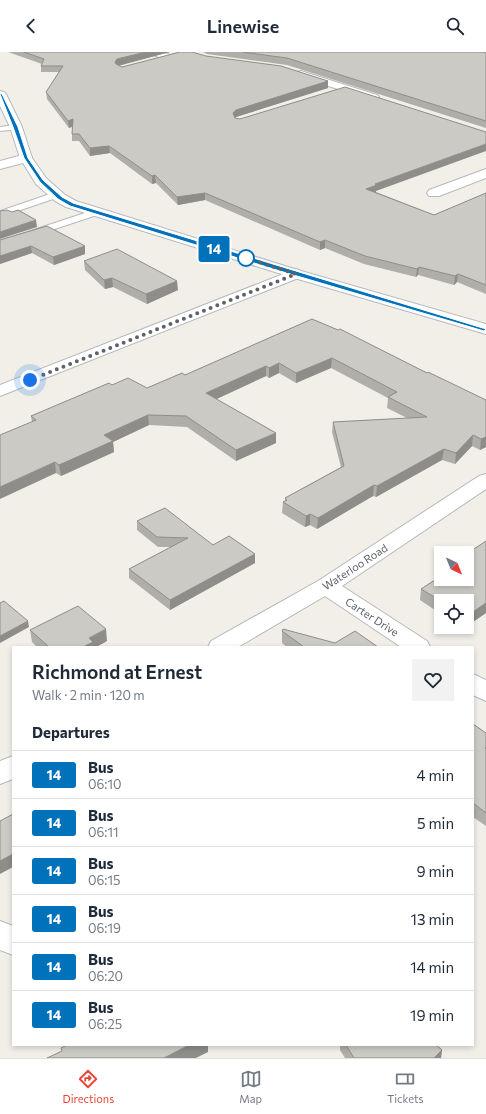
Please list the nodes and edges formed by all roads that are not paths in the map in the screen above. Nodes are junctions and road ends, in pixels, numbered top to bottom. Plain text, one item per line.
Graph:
1 (181, 54) edge
2 (153, 56) edge
3 (290, 70) edge
4 (345, 88) junction
5 (0, 94) edge
6 (323, 95) edge
7 (382, 100) edge
8 (16, 127) junction
9 (0, 128) edge
10 (26, 158) junction
11 (0, 165) edge
12 (486, 172) edge
13 (434, 193) dead end
14 (56, 195) junction
15 (94, 213) junction
16 (0, 214) edge
17 (0, 244) edge
18 (296, 274) junction
19 (486, 329) edge
20 (0, 391) edge
21 (486, 480) edge
22 (326, 586) junction
23 (222, 646) edge
24 (416, 646) edge
25 (474, 684) edge
26 (486, 692) edge
27 (12, 767) edge
28 (0, 774) edge
29 (0, 934) edge
30 (12, 941) edge

1 - 2 street
3 - 4 street
4 - 6 street
4 - 7 street
5 - 8 street
8 - 9 lane
8 - 10 street
10 - 11 street
10 - 14 street
12 - 13 street
14 - 15 street
14 - 16 lane
15 - 17 lane
15 - 18 street
18 - 19 street
18 - 20 street
21 - 22 street, Waterloo Road
22 - 23 street, Waterloo Road
22 - 24 street, Carter Drive
25 - 26 street
27 - 28 street
29 - 30 street

